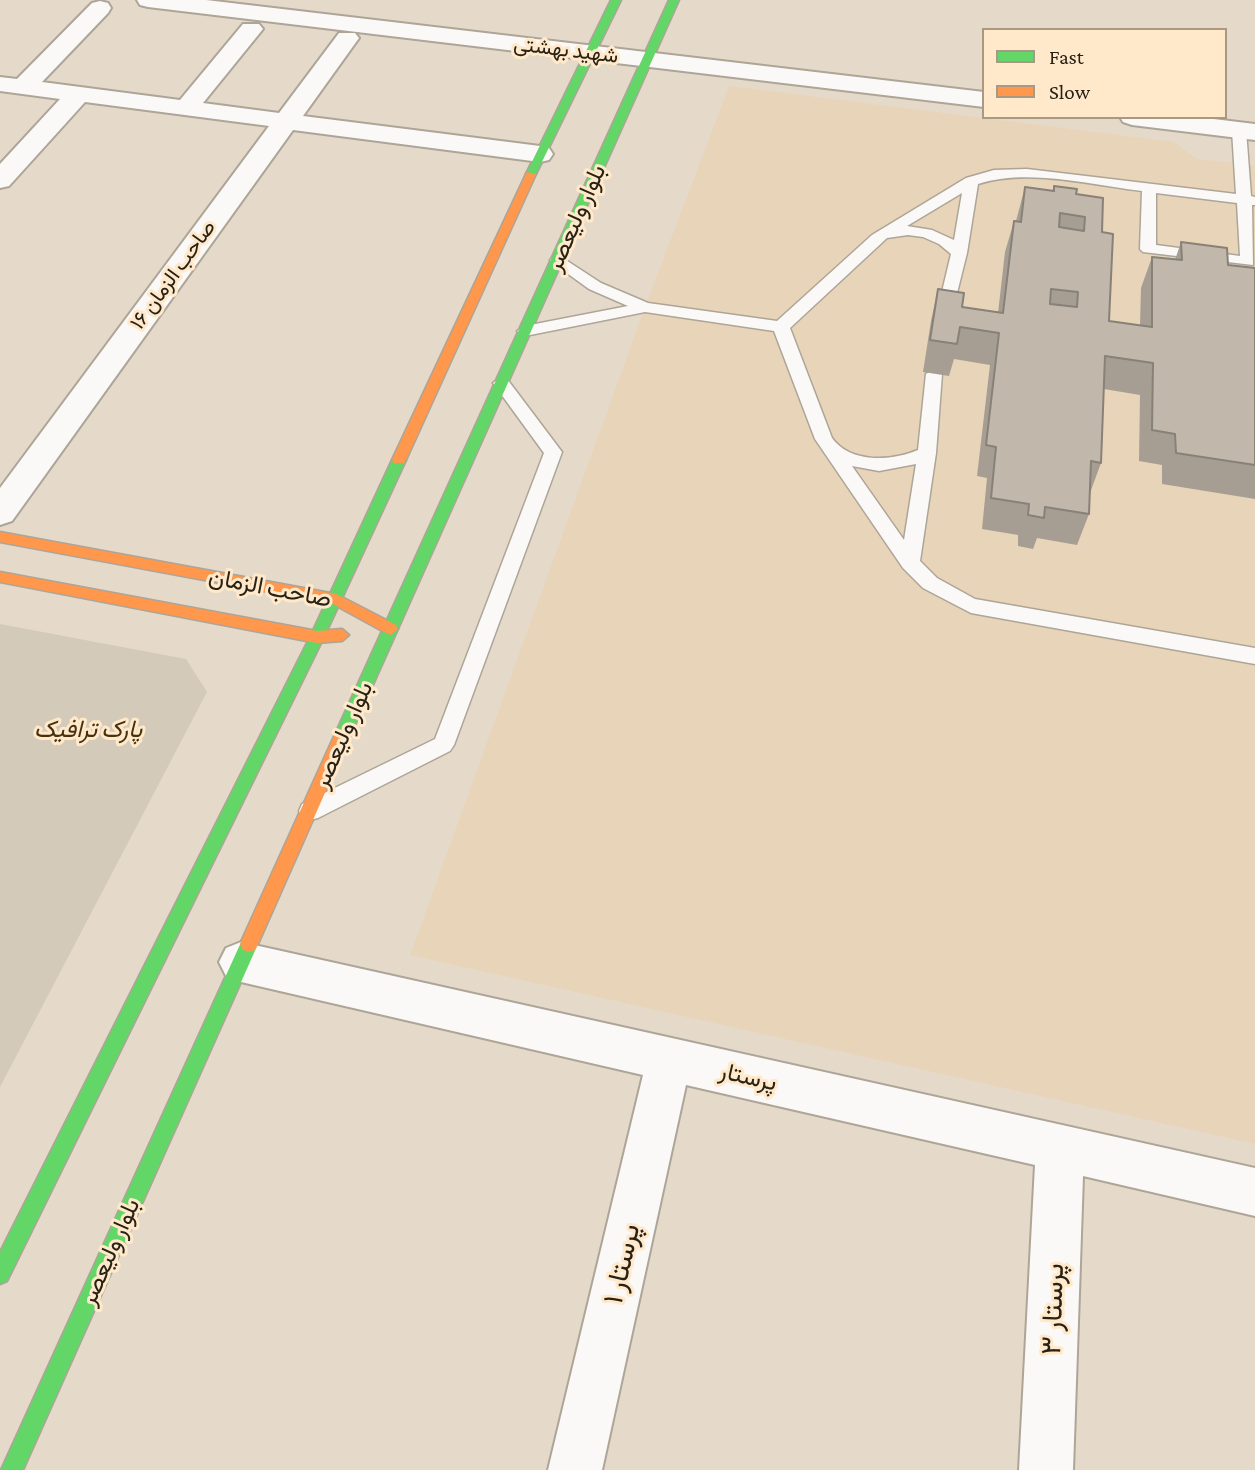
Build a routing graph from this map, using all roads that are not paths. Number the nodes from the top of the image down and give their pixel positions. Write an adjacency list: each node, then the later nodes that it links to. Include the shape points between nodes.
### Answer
1 (148, 0): 8 (street, شهید بهشتی)
2 (311, 0): 8 (street, شهید بهشتی)
3 (616, 0): 8 (street)
4 (674, 0): 9 (street, بلوار ولیعصر)
5 (100, 8): 11 (street)
6 (251, 29): 14 (street)
7 (347, 38): 16 (street, صاحب الزمان ۱۶)
8 (594, 43): 9 (street, شهید بهشتی); 17 (street)
9 (652, 50): 10 (street, شهید بهشتی); 13 (street, شهید بهشتی); 24 (street, بلوار ولیعصر)
10 (982, 79)
11 (12, 85): 12 (street)
12 (79, 94): 14 (street); 18 (street)
13 (982, 100)
14 (186, 108): 16 (street)
15 (1243, 118): 21 (lane)
16 (285, 121): 17 (street); 33 (street, صاحب الزمان ۱۶)
17 (540, 154): 37 (street)
18 (0, 180)
19 (971, 181): 20 (lane, via 994,174 1027,173); 22 (lane); 23 (lane)
20 (1149, 188): 21 (lane); 21 (lane, via 1148,248 1248,262)
21 (1250, 200)
22 (877, 238): 23 (lane, via 912,230 949,242); 27 (lane)
23 (959, 253): 26 (lane)
24 (558, 260): 25 (lane, via 595,286); 28 (street, بلوار ولیعصر)
25 (645, 307): 27 (lane); 28 (lane)
26 (943, 323)
27 (781, 327): 31 (lane)
28 (525, 331): 30 (street, بلوار ولیعصر)
29 (934, 374): 32 (lane)
30 (501, 383): 38 (street, بلوار ولیعصر); 41 (lane, via 553,452 443,745)
31 (824, 439): 32 (lane, via 839,453 861,462 897,464); 35 (lane)
32 (927, 453): 35 (lane)
33 (0, 513)
34 (0, 537): 37 (street, صاحب الزمان)
35 (910, 563): 40 (lane, via 930,583 971,606)
36 (0, 577): 39 (street, صاحب الزمان)
37 (336, 599): 38 (street, صاحب الزمان); 39 (street)
38 (391, 629): 39 (street, صاحب الزمان); 41 (street, بلوار ولیعصر)
39 (317, 638): 46 (street)
40 (1255, 656)
41 (309, 812): 42 (street, بلوار ولیعصر)
42 (241, 962): 43 (street, پرستار); 47 (street, بلوار ولیعصر)
43 (669, 1059): 44 (street, پرستار); 48 (street, پرستار ۱)
44 (1060, 1147): 45 (street, پرستار); 49 (street, پرستار ۳)
45 (1255, 1192)
46 (0, 1274)
47 (12, 1470)
48 (575, 1470)
49 (1046, 1470)

